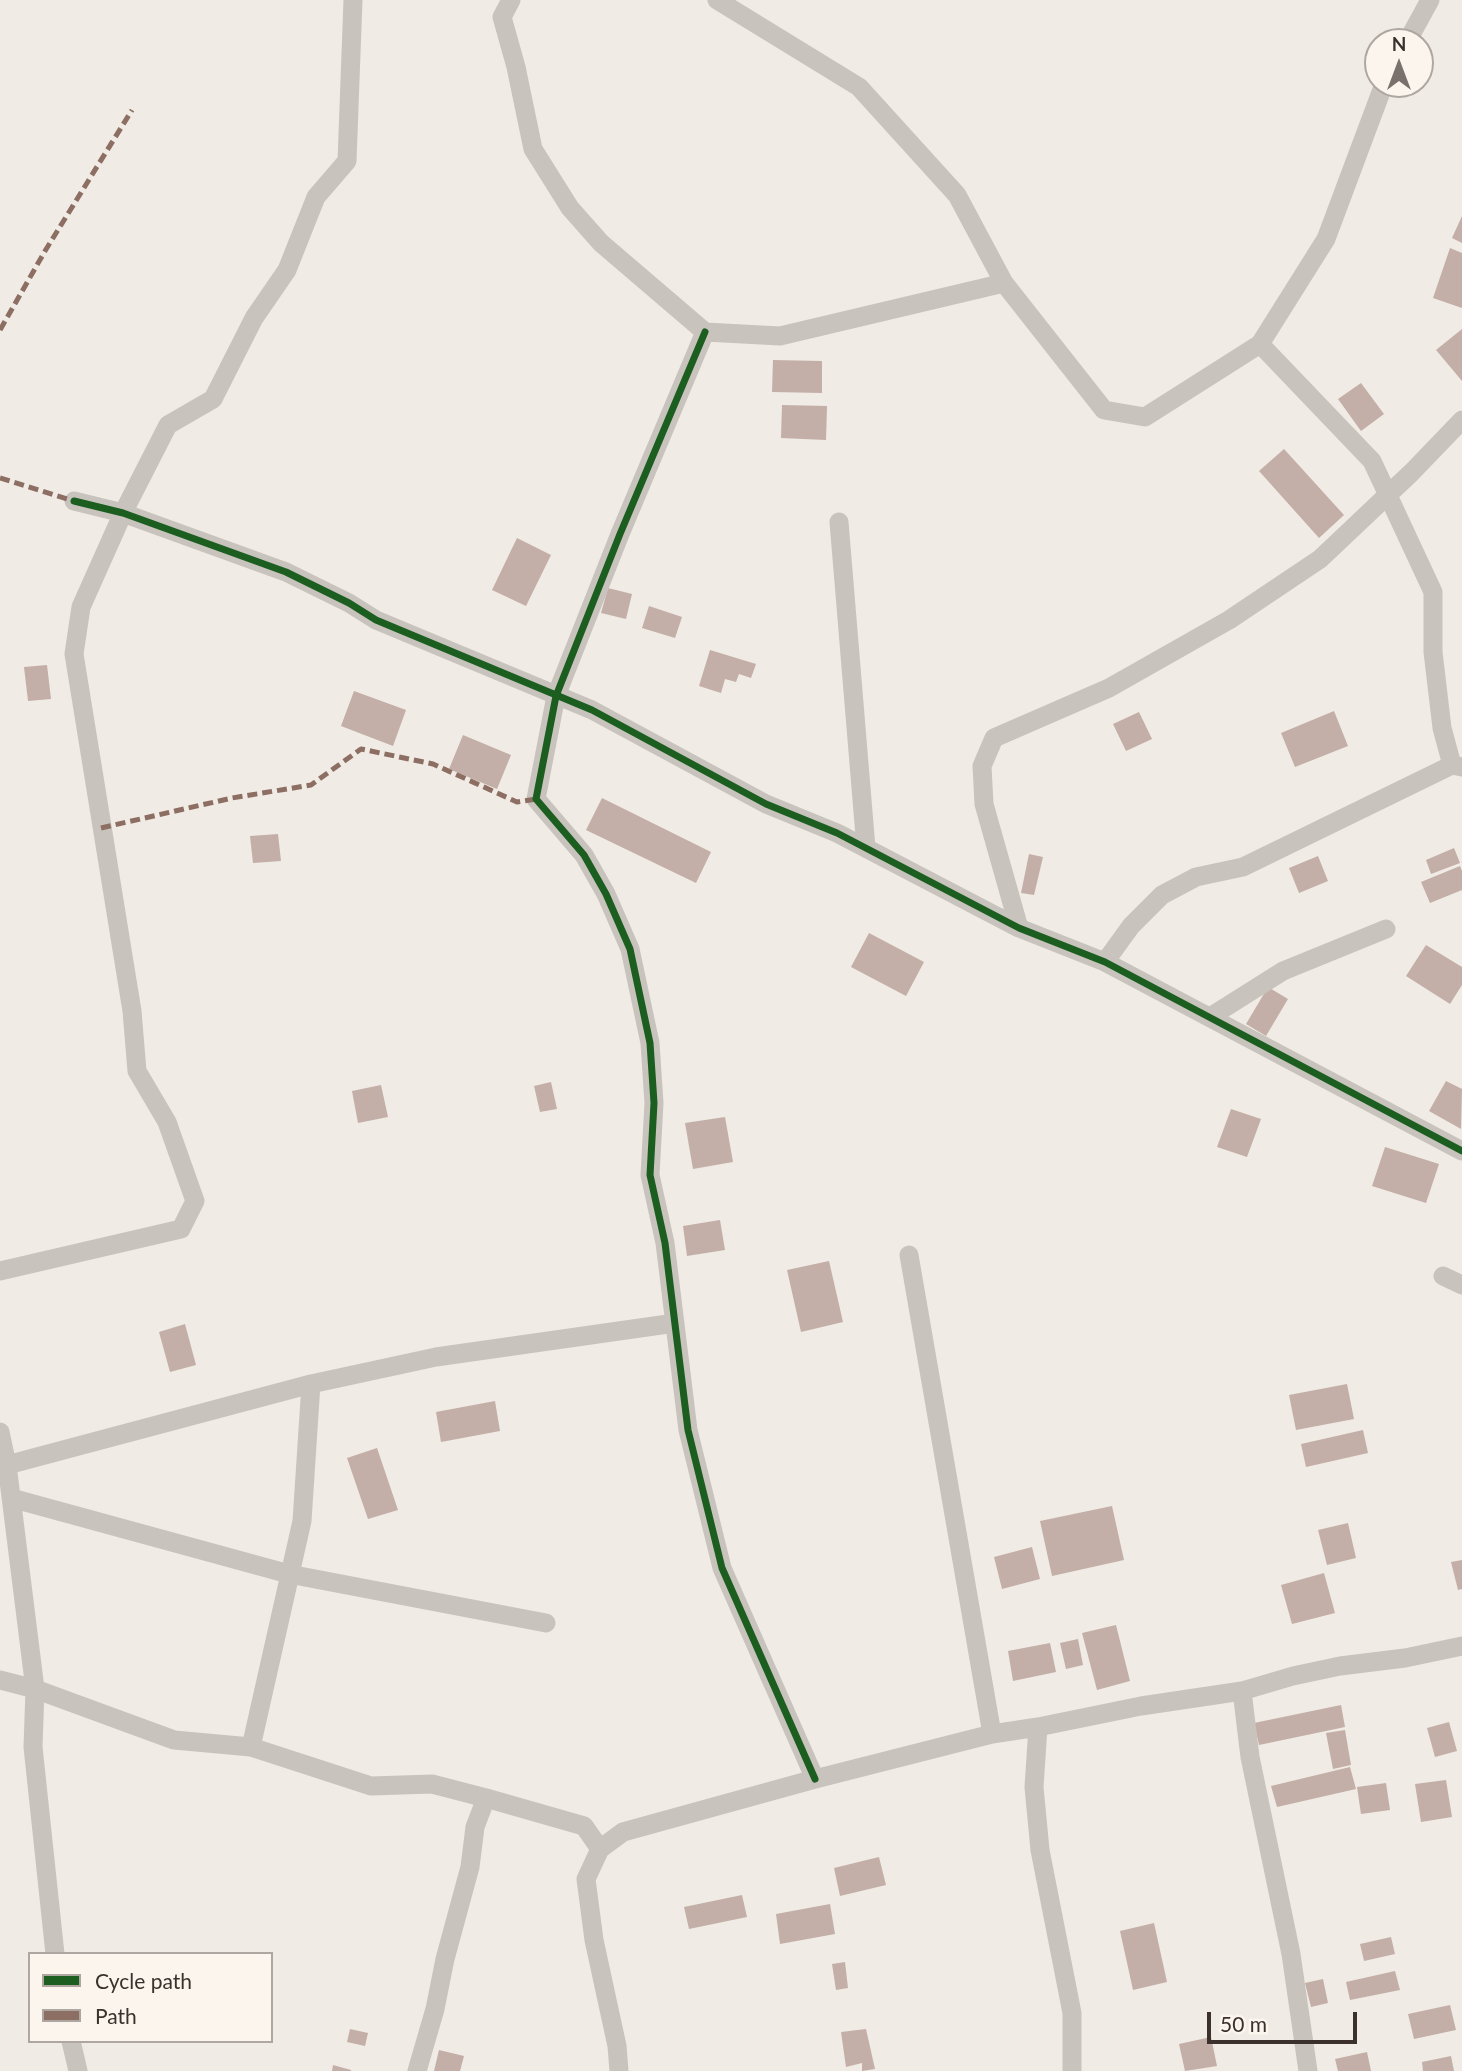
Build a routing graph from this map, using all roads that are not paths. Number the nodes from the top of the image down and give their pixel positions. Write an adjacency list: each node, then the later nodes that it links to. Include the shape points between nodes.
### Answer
1 (353, 0): 13 (street, via 348,161 316,197 287,270 254,318 213,400 168,425)
2 (511, 0): 8 (street, via 502,17 533,149 570,208 601,243)
3 (717, 0): 7 (street, via 859,88 957,195)
4 (1430, 0): 5 (street)
5 (1415, 28)
6 (1379, 98): 9 (street, via 1326,239)
7 (1004, 283): 8 (street, via 780,336); 9 (street, via 1104,410 1145,417)
8 (705, 332): 15 (street)
9 (1260, 344): 11 (street, via 1372,461)
10 (1462, 420): 11 (street)
11 (1388, 493): 16 (street, via 1433,592 1433,652 1442,728); 18 (street, via 1320,559 1229,620 1109,688 995,738 982,766 984,804)
12 (74, 501): 13 (street)
13 (123, 513): 15 (street, via 286,572 376,620); 24 (street, via 81,607 74,654 132,1011 137,1071 167,1122 195,1201 181,1229)
14 (839, 522): 17 (street)
15 (556, 696): 17 (street, via 592,709 766,804); 27 (street, via 536,799 584,855 630,949 650,1043 654,1103 650,1175)
16 (1457, 766): 20 (street, via 1243,867 1196,877 1162,895 1131,926)
17 (866, 848): 18 (street)
18 (1019, 928): 20 (street)
19 (1386, 929): 21 (street, via 1283,971)
20 (1105, 962): 21 (street)
21 (1210, 1017): 22 (street)
22 (1462, 1151)
23 (909, 1255): 39 (street)
24 (0, 1271)
25 (1443, 1276): 26 (street)
26 (1462, 1285)
27 (675, 1323): 28 (street, via 436,1357); 41 (street, via 688,1430 722,1568)
28 (311, 1384): 30 (street); 32 (street, via 302,1521)
29 (0, 1432): 30 (street)
30 (8, 1465): 31 (street)
31 (11, 1497): 32 (street); 36 (street)
32 (289, 1574): 33 (street); 40 (street)
33 (546, 1623)
34 (1461, 1649): 37 (street, via 1340,1666)
35 (0, 1680): 36 (street)
36 (35, 1689): 40 (street, via 174,1740); 44 (street, via 33,1746)
37 (1242, 1691): 38 (street); 50 (street)
38 (1038, 1727): 39 (street); 49 (street, via 1034,1787 1040,1850 1072,2013)
39 (992, 1734): 41 (street)
40 (251, 1746): 42 (street, via 371,1786 432,1784)
41 (815, 1779): 43 (street, via 623,1832)
42 (486, 1798): 43 (street, via 584,1826); 47 (street, via 475,1827 470,1867)
43 (600, 1849): 48 (street, via 586,1879)
44 (55, 1952)
45 (71, 2043): 46 (street)
46 (78, 2071)
47 (417, 2071)
48 (619, 2071)
49 (1072, 2071)
50 (1308, 2071)

